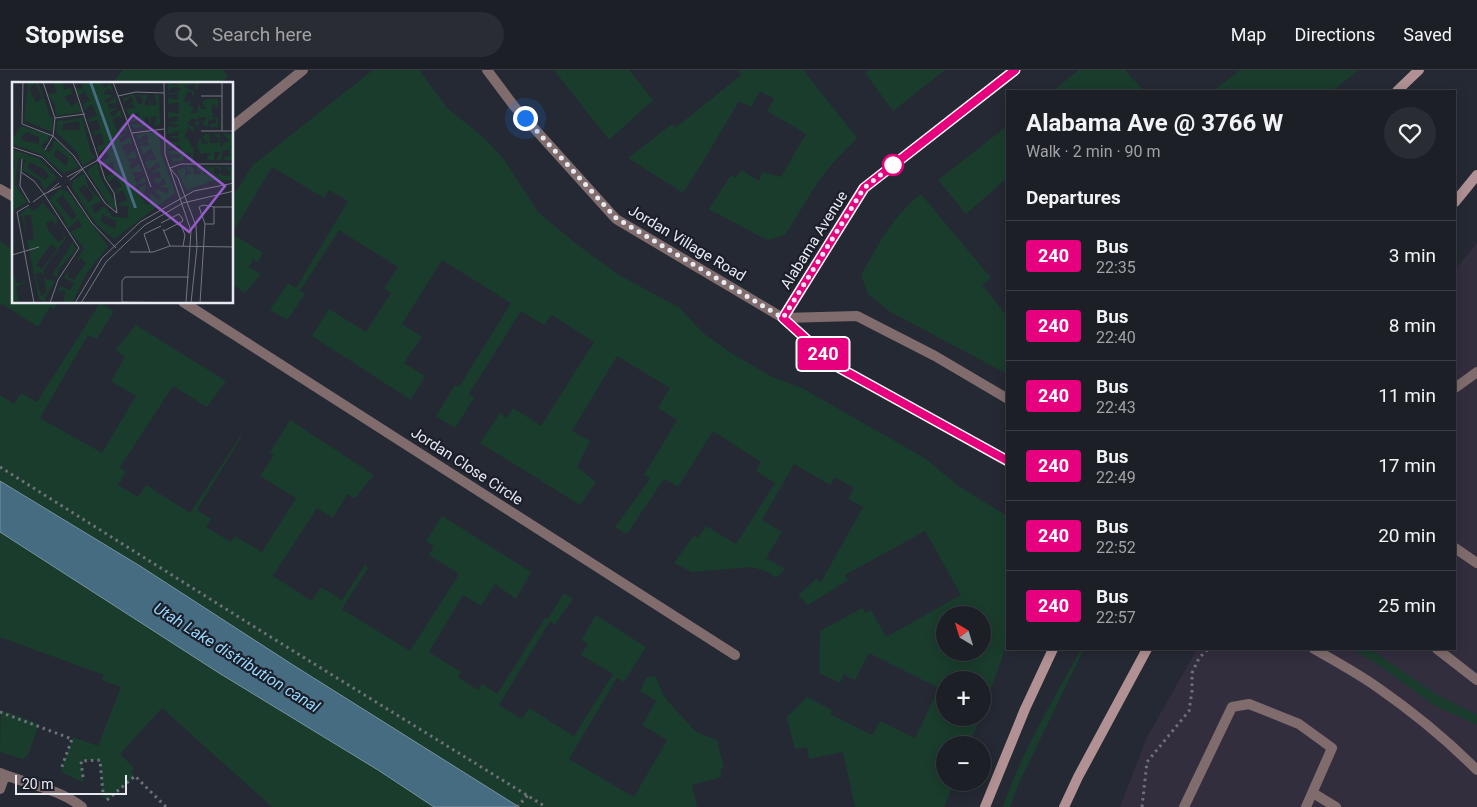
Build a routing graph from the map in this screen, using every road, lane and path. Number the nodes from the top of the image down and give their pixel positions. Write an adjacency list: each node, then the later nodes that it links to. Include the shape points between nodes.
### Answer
1 (303, 70): 6 (street)
2 (487, 70): 12 (street, Jordan Village Road, via 514,106 616,218)
3 (1015, 70): 12 (street, Alabama Avenue, via 864,188)
4 (1419, 70): 5 (main road)
5 (1398, 90)
6 (234, 125)
7 (1477, 176): 10 (main road)
8 (0, 189): 9 (street)
9 (12, 196)
10 (1456, 201)
11 (186, 304): 25 (street, Jordan Close Circle)
12 (783, 318): 15 (street, via 857,316); 16 (street, Jordan Village Road, via 836,366)
13 (1477, 372): 14 (street)
14 (1456, 387)
15 (1006, 398)
16 (1006, 461)
17 (0, 467): 34 (path)
18 (1456, 549): 19 (street)
19 (1477, 563)
20 (1053, 650): 39 (main road)
21 (1146, 650): 40 (main road)
22 (1207, 650): 41 (path, via 1192,673 1189,711 1147,762)
23 (1316, 650): 28 (street, via 1417,716)
24 (1438, 650): 26 (street)
25 (734, 655)
26 (1477, 680)
27 (0, 712): 29 (path, via 72,739)
28 (1477, 770)
29 (62, 773)
30 (3, 774): 32 (street); 35 (street, via 75,801)
31 (84, 783): 36 (path, via 81,761 100,760 103,797 108,800 135,776)
32 (0, 789)
33 (1313, 793): 42 (street, via 1332,748 1299,724 1249,704 1232,707); 43 (street); 44 (street)
34 (528, 795): 37 (path); 38 (path)
35 (82, 807)
36 (166, 807)
37 (517, 807)
38 (546, 807)
39 (985, 807)
40 (1064, 807)
41 (1142, 807)
42 (1184, 807)
43 (1306, 807)
44 (1336, 807)

